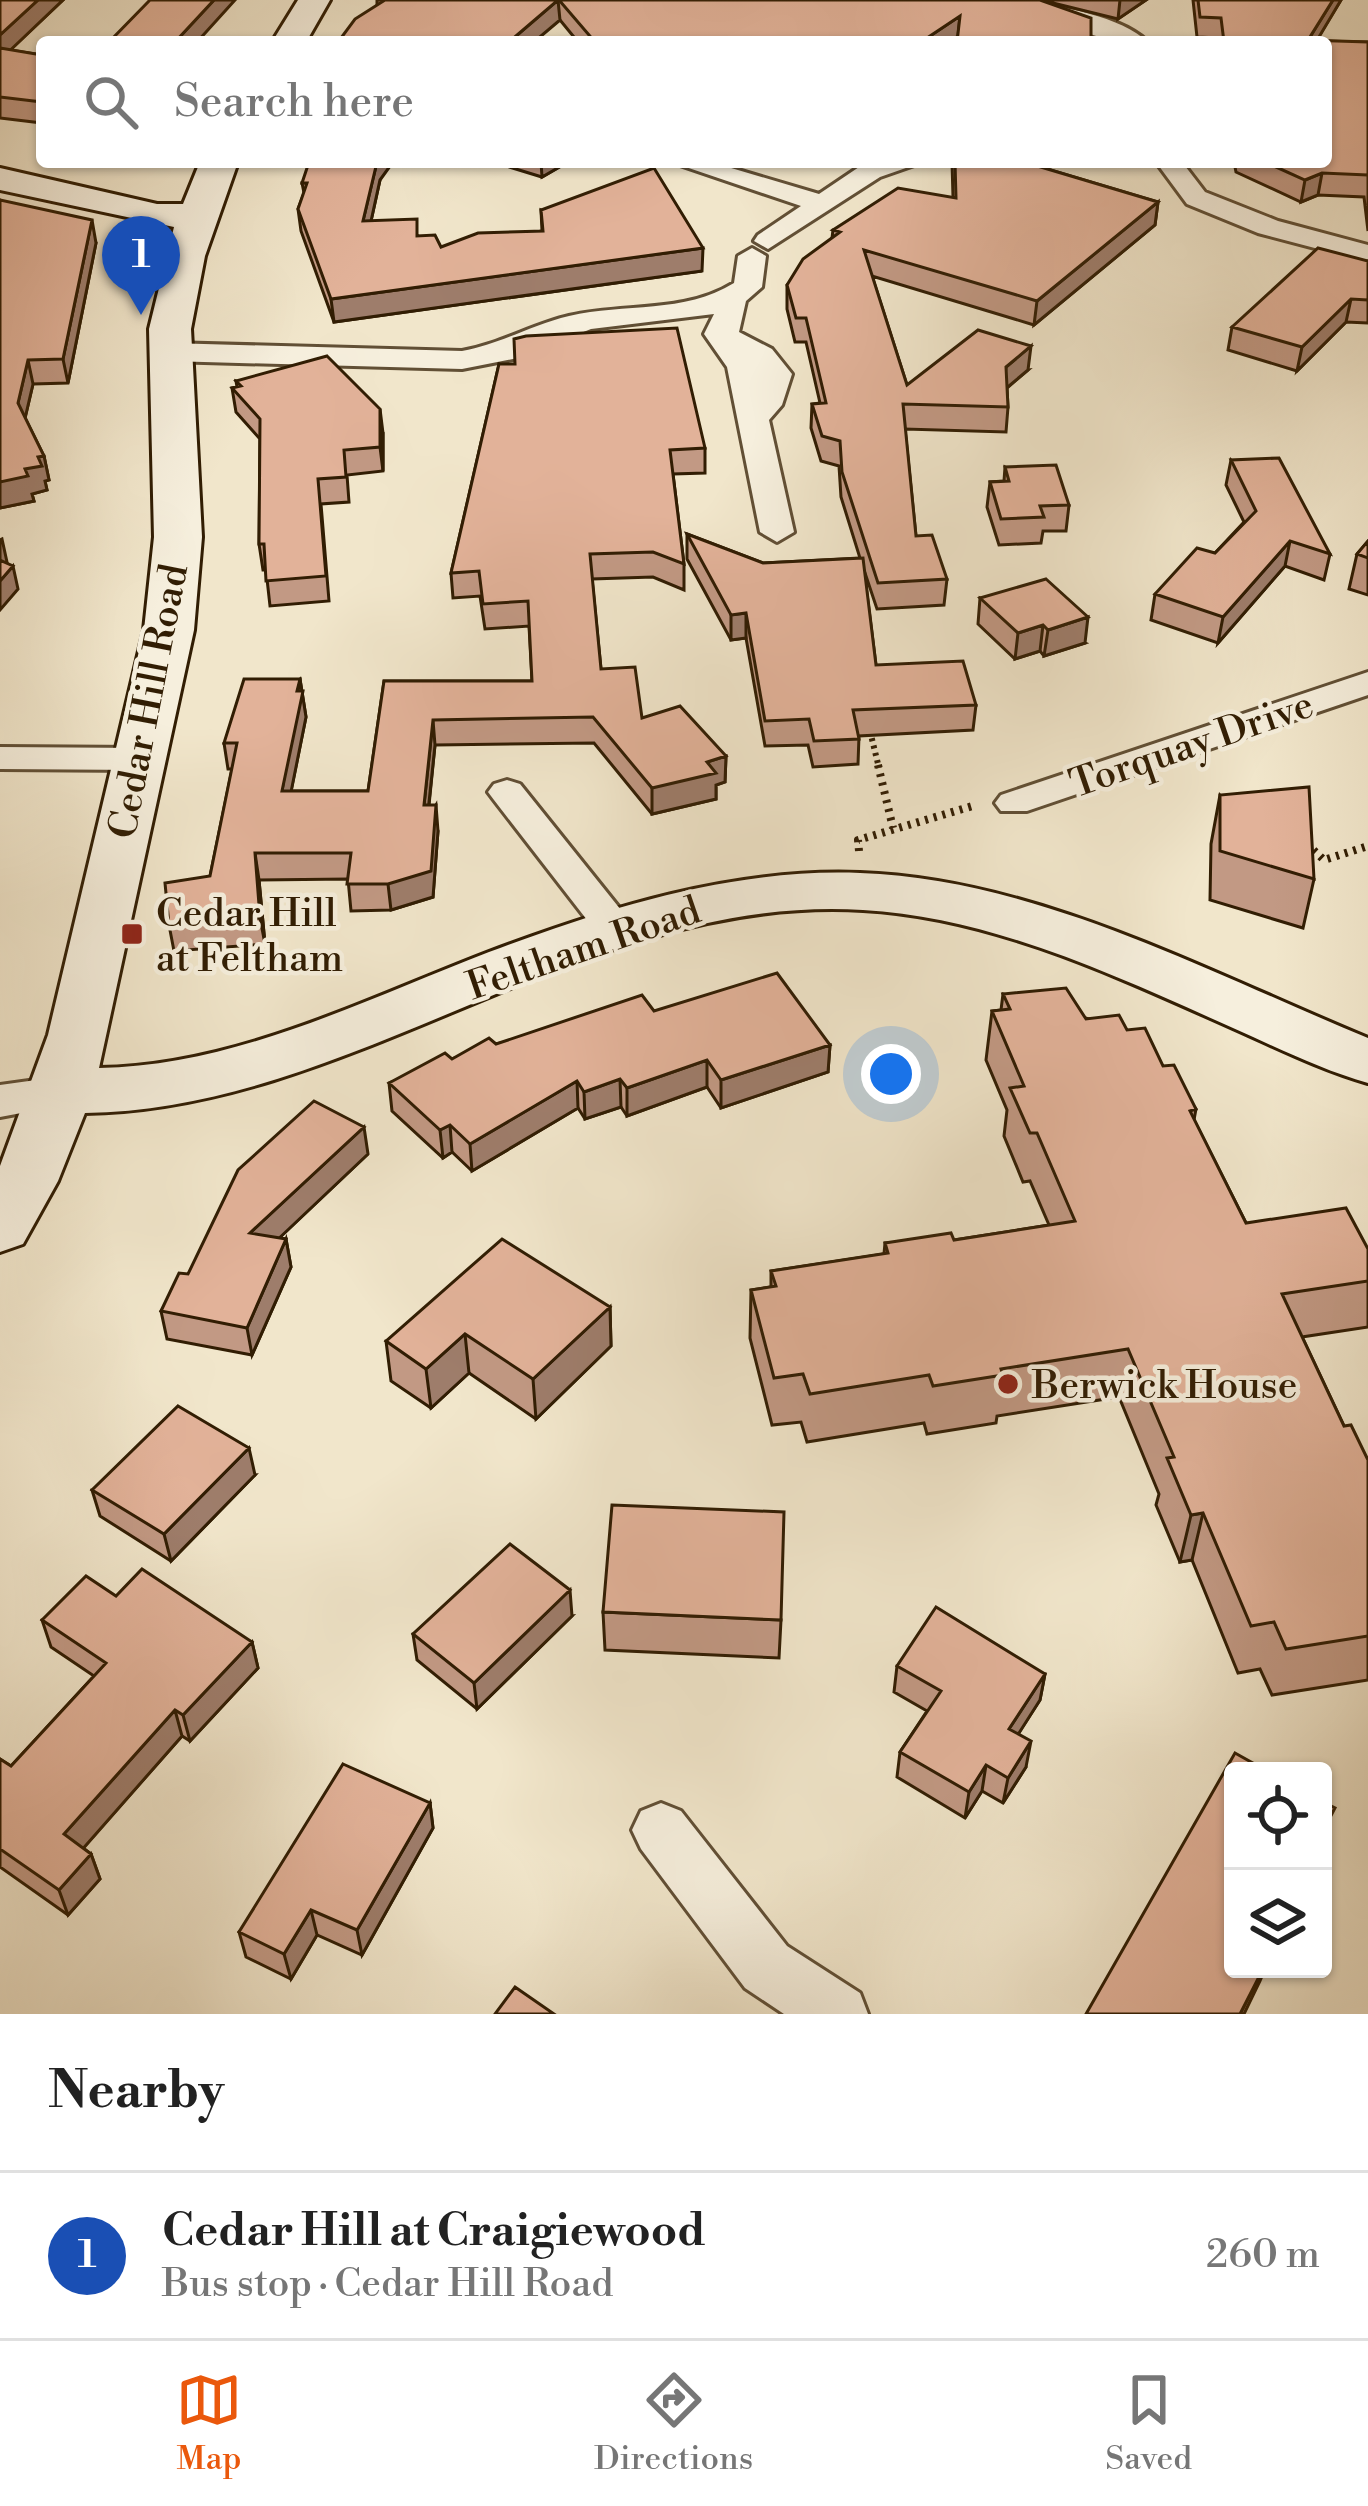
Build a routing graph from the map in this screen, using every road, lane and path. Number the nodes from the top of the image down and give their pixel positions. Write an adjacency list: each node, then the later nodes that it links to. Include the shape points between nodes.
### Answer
1 (314, 0): 3 (street)
2 (994, 0): 4 (street)
3 (293, 36)
4 (1121, 36)
5 (216, 168): 11 (street, Cedar Hill Road)
6 (704, 168): 10 (street)
7 (884, 168): 10 (street)
8 (1174, 168): 12 (street, via 1196,198)
9 (0, 179): 11 (street, via 157,215)
10 (822, 204): 13 (street, via 760,249 748,287)
11 (196, 214): 16 (street, Cedar Hill Road)
12 (1368, 254)
13 (732, 299): 14 (street); 15 (street)
14 (668, 316): 15 (street); 16 (street, via 602,317 509,352 462,360)
15 (723, 336): 17 (street, via 742,367)
16 (169, 352): 21 (street, Cedar Hill Road, via 177,561)
17 (777, 532)
18 (1368, 682): 23 (street, Torquay Drive)
19 (866, 715): 24 (path)
20 (0, 758): 21 (street)
21 (140, 759): 30 (street, Cedar Hill Road)
22 (507, 792): 28 (street)
23 (1014, 803): 24 (path, via 969,806)
24 (893, 828): 27 (path, via 858,839)
25 (1298, 835): 26 (path, via 1324,860)
26 (1368, 846)
27 (861, 891): 28 (street, Feltham Road, via 764,894); 29 (street, Feltham Road, via 977,909 1041,929)
28 (615, 928): 30 (street, Feltham Road, via 244,1065 166,1087)
29 (1368, 1062)
30 (65, 1091): 31 (street, Feltham Road); 32 (street, Cedar Hill Road)
31 (0, 1101)
32 (0, 1227)
33 (661, 1830): 34 (street, via 766,1967)
34 (838, 2014)

